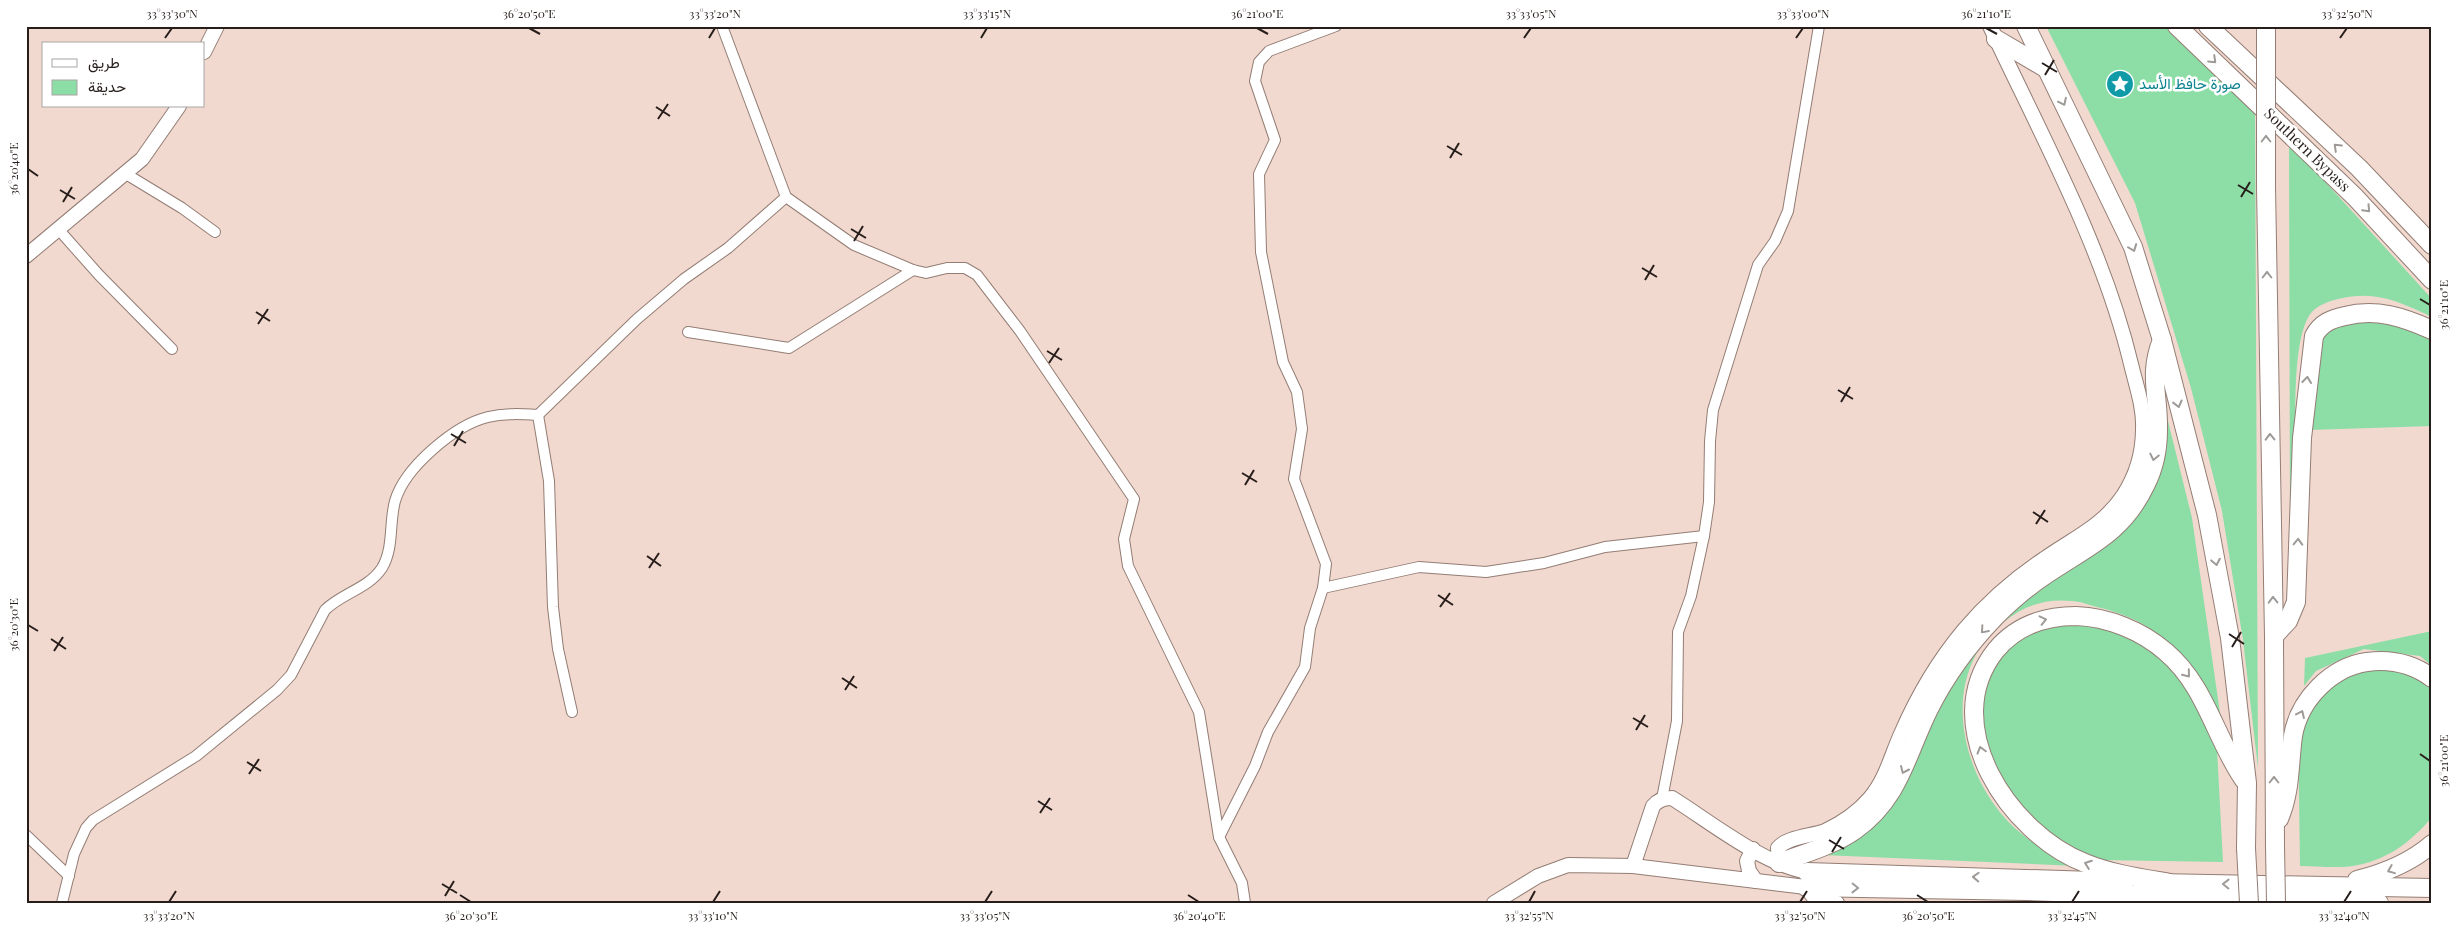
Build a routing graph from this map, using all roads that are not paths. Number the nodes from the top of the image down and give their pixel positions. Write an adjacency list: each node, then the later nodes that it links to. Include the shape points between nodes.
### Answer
1 (217, 26): 10 (street)
2 (722, 26): 14 (street)
3 (1336, 26): 27 (street, via 1269,51 1259,62 1255,81 1275,140 1259,174 1261,252 1283,362 1297,392 1302,429 1294,478 1326,564)
4 (1819, 26): 26 (street, via 1788,212 1775,241 1758,265 1713,410 1709,502)
5 (2026, 26): 11 (highway)
6 (2177, 26): 20 (highway, Southern Bypass, one-way to 20, via 2348,190)
7 (2208, 26): 17 (highway, Southern Bypass, one-way to 7, via 2359,168)
8 (2266, 26): 28 (highway, one-way to 8, bridge)
9 (1993, 33): 11 (highway); 38 (street, via 2083,224 2120,318 2142,410 2142,446 2138,463 2128,488 2099,523 2009,585 1952,644 1919,697 1886,772 1870,797 1837,825 1783,843 1778,848)
10 (205, 50)
11 (2047, 69): 23 (highway, one-way to 23, via 2133,247)
12 (179, 108): 13 (street, via 142,159)
13 (126, 174): 15 (street); 16 (street)
14 (786, 197): 19 (street, via 854,245); 25 (street, via 728,248 684,279 637,319)
15 (59, 230): 18 (street); 24 (street, via 98,275)
16 (215, 232)
17 (2432, 245)
18 (26, 256)
19 (913, 270): 22 (street, via 789,348); 35 (street, via 926,273 965,268 977,275 1020,331 1134,499 1124,539 1128,566 1199,712)
20 (2432, 280)
21 (2432, 330): 28 (highway, one-way to 21, via 2288,621 2296,602 2302,438 2314,336 2330,320 2367,311 2386,313)
22 (688, 332)
23 (2162, 340): 31 (highway, one-way to 31, via 2207,515 2230,638); 38 (highway, one-way to 38, via 2154,369 2158,428 2152,470 2128,513 2106,538 2026,589 1979,635 1939,692 1899,780 1873,814 1834,842)
24 (172, 349)
25 (538, 415): 30 (street, via 548,481 553,607 558,649); 40 (street, via 503,415 471,424 459,429 418,464 401,486 396,499 387,558 382,569 370,582 333,602 325,610 291,675 277,690 196,756 93,820 81,837)
26 (1704, 536): 27 (street, via 1605,547 1544,563 1486,572 1420,567); 32 (street, via 1691,596 1678,632 1677,721)
27 (1323, 588): 35 (street, via 1310,628 1305,667 1268,732)
28 (2274, 636): 33 (highway, one-way to 28)
29 (2432, 678): 33 (highway, one-way to 29, via 2288,790 2298,721 2322,684 2349,667 2381,661 2412,667)
30 (572, 712)
31 (2247, 783): 43 (highway, one-way to 31, via 2085,864 2042,839 2008,804 1985,764 1976,723 1978,685 1992,656 2014,632 2028,623 2046,618 2093,618 2137,633 2165,651 2198,688 2229,754); 50 (highway, bridge)
32 (1662, 799): 37 (street, via 1672,798); 39 (street, via 1653,806)
33 (2274, 828): 51 (highway, bridge)
34 (26, 835): 40 (street)
35 (1219, 837): 47 (street, via 1242,883)
36 (2432, 844): 44 (highway, one-way to 44, via 2390,871)
37 (1753, 849): 38 (street); 42 (street, via 1746,861 1748,871)
38 (1779, 863): 41 (street)
39 (1633, 866): 42 (street); 48 (street, via 1568,865 1538,876)
40 (69, 876): 46 (street)
41 (1806, 880): 42 (street); 43 (highway, one-way to 41); 49 (street, via 1815,899); 52 (highway, one-way to 52)
42 (1756, 881)
43 (2170, 883): 44 (highway, one-way to 43)
44 (2333, 885): 45 (highway)
45 (2432, 888)
46 (62, 903)
47 (1245, 903)
48 (1494, 903)
49 (1838, 903)
50 (2248, 903)
51 (2276, 903)
52 (2379, 903)

